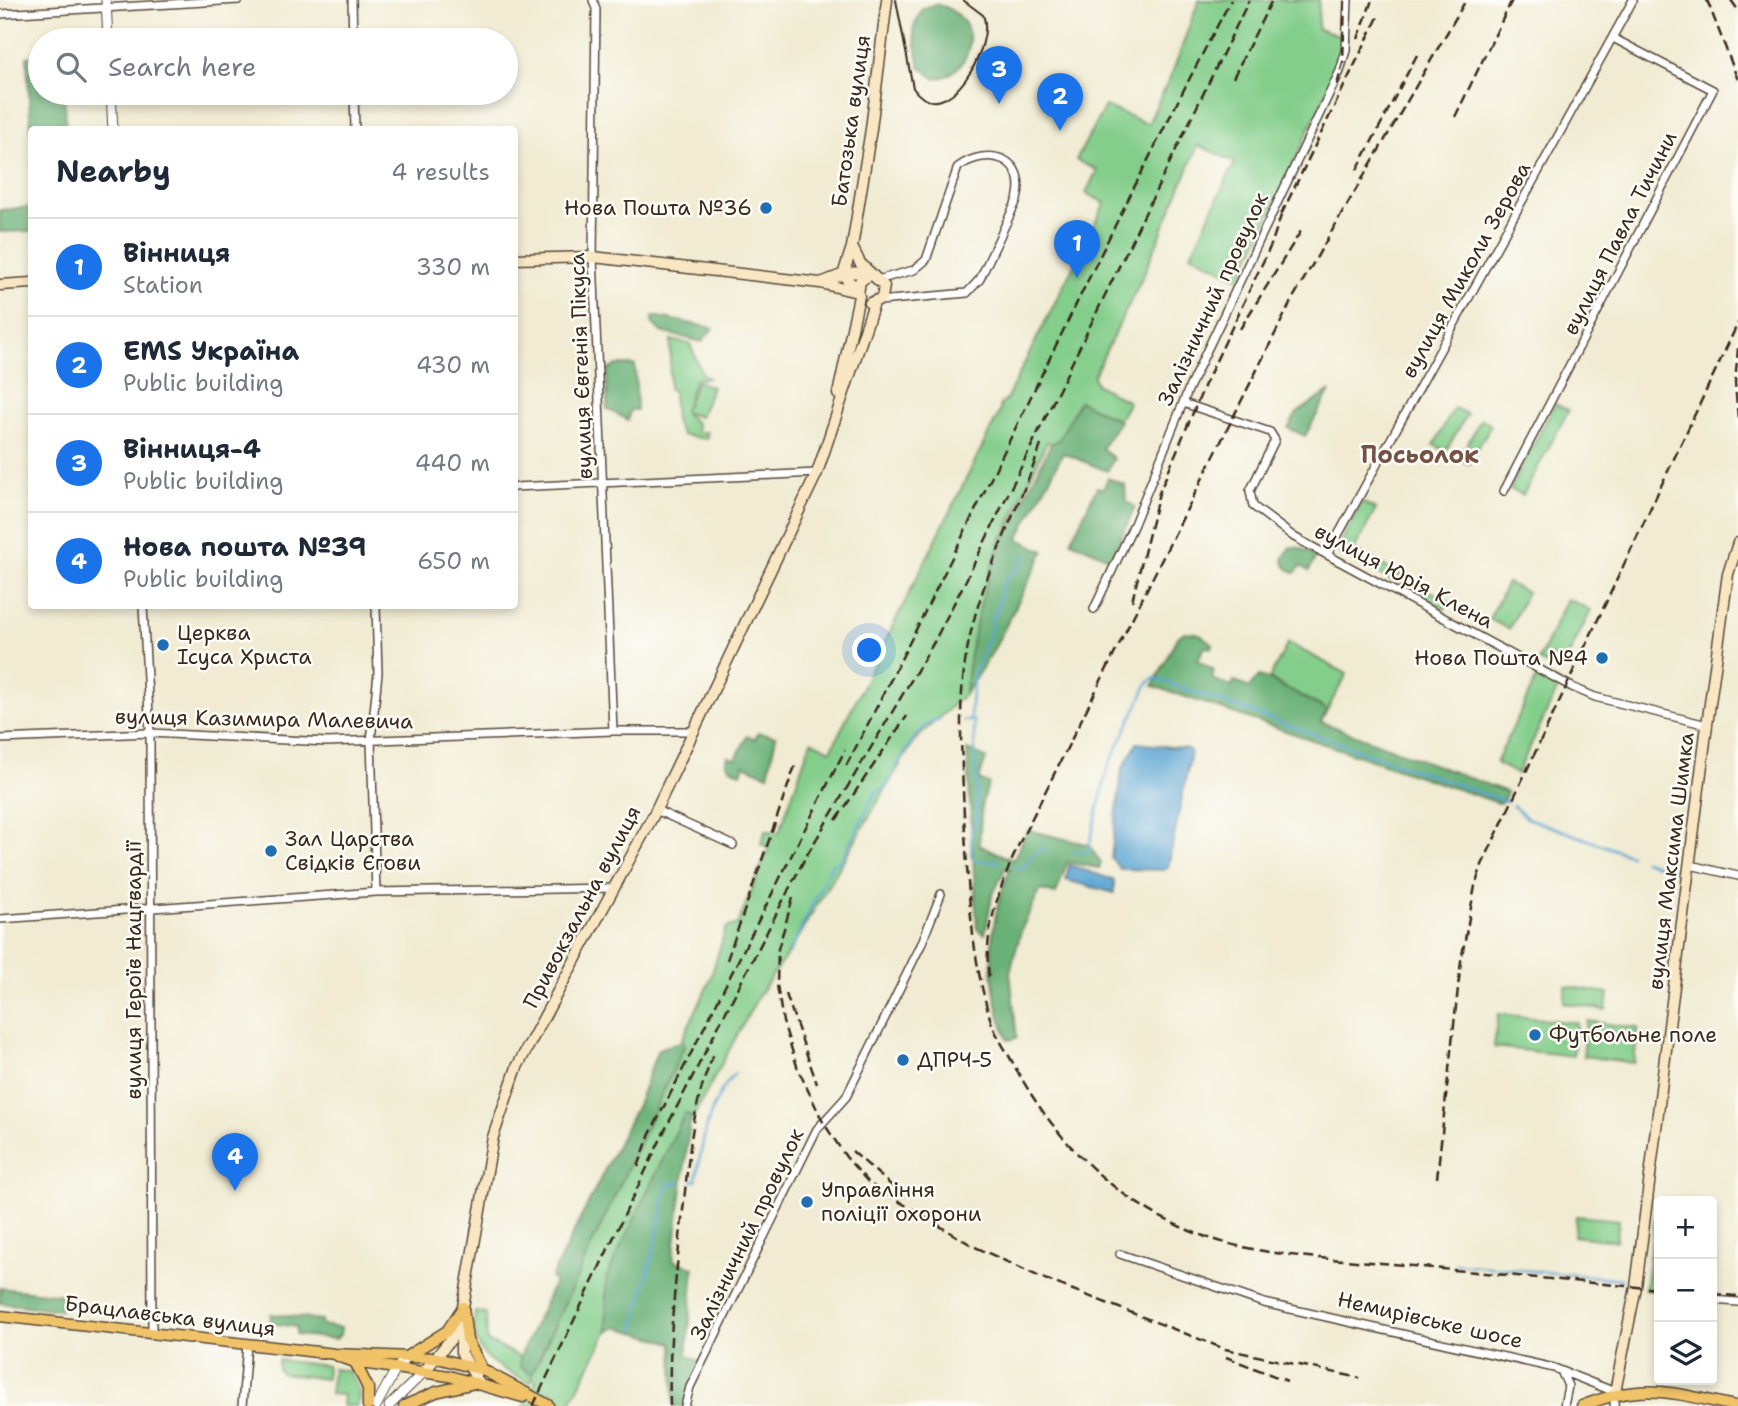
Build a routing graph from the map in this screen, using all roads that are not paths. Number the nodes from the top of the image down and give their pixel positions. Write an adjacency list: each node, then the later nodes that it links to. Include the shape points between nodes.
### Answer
1 (239, 0): 7 (street)
2 (352, 0): 10 (street)
3 (593, 0): 17 (street, вулиця Євгенія Пікуса)
4 (887, 0): 16 (main road, Батозька вулиця)
5 (1348, 0): 27 (street, Залізничний провулок, via 1346,50 1340,71)
6 (1633, 0): 11 (street, вулиця Миколи Зерова)
7 (106, 4): 8 (street); 9 (street)
8 (0, 14)
9 (107, 28)
10 (353, 28)
11 (1613, 38): 32 (street, вулиця Павла Тичини, via 1713,90); 34 (street, вулиця Миколи Зерова)
12 (112, 105): 14 (street)
13 (354, 105): 15 (street)
14 (113, 126)
15 (355, 126)
16 (852, 247): 19 (main road, Батозька вулиця); 20 (main road, via 860,263)
17 (593, 257): 18 (main road); 22 (main road); 30 (street, вулиця Євгенія Пікуса)
18 (518, 260)
19 (844, 272): 20 (main road, via 855,270); 22 (main road); 24 (main road)
20 (876, 277): 24 (main road, via 860,281); 25 (main road, via 885,290); 25 (street, via 914,270 926,260 958,167 971,158 995,156 1010,163 1018,174 1017,201 980,279 967,293)
21 (28, 283): 23 (main road)
22 (820, 283): 24 (main road); 26 (main road, via 839,291)
23 (0, 285)
24 (858, 292): 25 (main road, via 865,302); 26 (main road)
25 (876, 302): 28 (main road)
26 (854, 313): 28 (main road)
27 (1183, 403): 34 (street, вулиця Юрія Клена, via 1270,432 1275,440 1250,500 1294,537); 37 (street, Залізничний провулок)
28 (832, 425): 29 (main road, Привокзальна вулиця)
29 (817, 473): 30 (street); 40 (main road, Привокзальна вулиця)
30 (603, 482): 31 (street); 39 (street, вулиця Євгенія Пікуса)
31 (518, 487)
32 (1504, 491)
33 (1738, 543): 38 (main road, вулиця Максима Шимка, via 1728,574)
34 (1327, 555): 38 (street, вулиця Юрія Клена, via 1572,687)
35 (143, 609): 41 (street, вулиця Героїв Нацгвардії)
36 (376, 609): 43 (street, via 378,673)
37 (1094, 609)
38 (1707, 725): 46 (main road, вулиця Максима Шимка)
39 (613, 731): 40 (street, вулиця Казимира Малевича); 43 (street, вулиця Казимира Малевича)
40 (696, 731): 44 (main road, Привокзальна вулиця)
41 (150, 733): 42 (street, вулиця Казимира Малевича); 43 (street, вулиця Казимира Малевича); 51 (street, вулиця Героїв Нацгвардії)
42 (0, 739)
43 (371, 741): 49 (street)
44 (656, 810): 45 (street); 48 (main road, Привокзальна вулиця)
45 (733, 845)
46 (1690, 865): 47 (street); 70 (main road, вулиця Максима Шимка, via 1636,1287)
47 (1738, 876)
48 (616, 888): 49 (street); 56 (main road, Привокзальна вулиця, via 517,1068 493,1137)
49 (376, 892): 51 (street)
50 (941, 894): 77 (street, Залізничний провулок, via 921,945 846,1097 817,1129 690,1387)
51 (151, 907): 52 (street); 58 (street, вулиця Героїв Нацгвардії)
52 (0, 919)
53 (1120, 1254): 67 (street, Немирівське шосе, via 1264,1303)
54 (1717, 1300): 55 (street)
55 (1738, 1302)
56 (463, 1307): 61 (main road, via 447,1331); 62 (main road, Привокзальна вулиця, via 452,1339); 64 (main road, via 459,1341); 66 (main road, via 467,1340)
57 (0, 1316): 58 (main road, Брацлавська вулиця)
58 (152, 1334): 59 (main road, Брацлавська вулиця)
59 (247, 1345): 60 (main road, Брацлавська вулиця); 71 (street)
60 (335, 1354): 61 (main road, Брацлавська вулиця); 63 (main road, Брацлавська вулиця)
61 (409, 1355): 62 (main road, Брацлавська вулиця); 65 (street)
62 (437, 1358): 64 (main road, Брацлавська вулиця); 68 (main road, Привокзальна вулиця)
63 (355, 1362): 65 (main road, Брацлавська вулиця); 72 (main road, via 368,1388)
64 (466, 1364): 66 (main road, Брацлавська вулиця); 69 (main road)
65 (396, 1368): 68 (main road, Брацлавська вулиця); 73 (street)
66 (483, 1370): 76 (main road, Брацлавська вулиця)
67 (1561, 1370): 70 (street, Немирівське шосе); 78 (street, via 1568,1386)
68 (424, 1372): 69 (main road, Брацлавська вулиця); 74 (street, Привокзальна вулиця)
69 (479, 1383): 75 (main road, via 436,1392); 76 (main road, Брацлавська вулиця)
70 (1615, 1392): 79 (main road); 80 (street); 81 (main road, Немирівське шосе, via 1663,1391)
71 (243, 1406)
72 (368, 1406)
73 (376, 1406)
74 (389, 1406)
75 (404, 1406)
76 (549, 1406)
77 (685, 1406)
78 (1564, 1406)
79 (1582, 1406)
80 (1614, 1406)
81 (1735, 1406)

